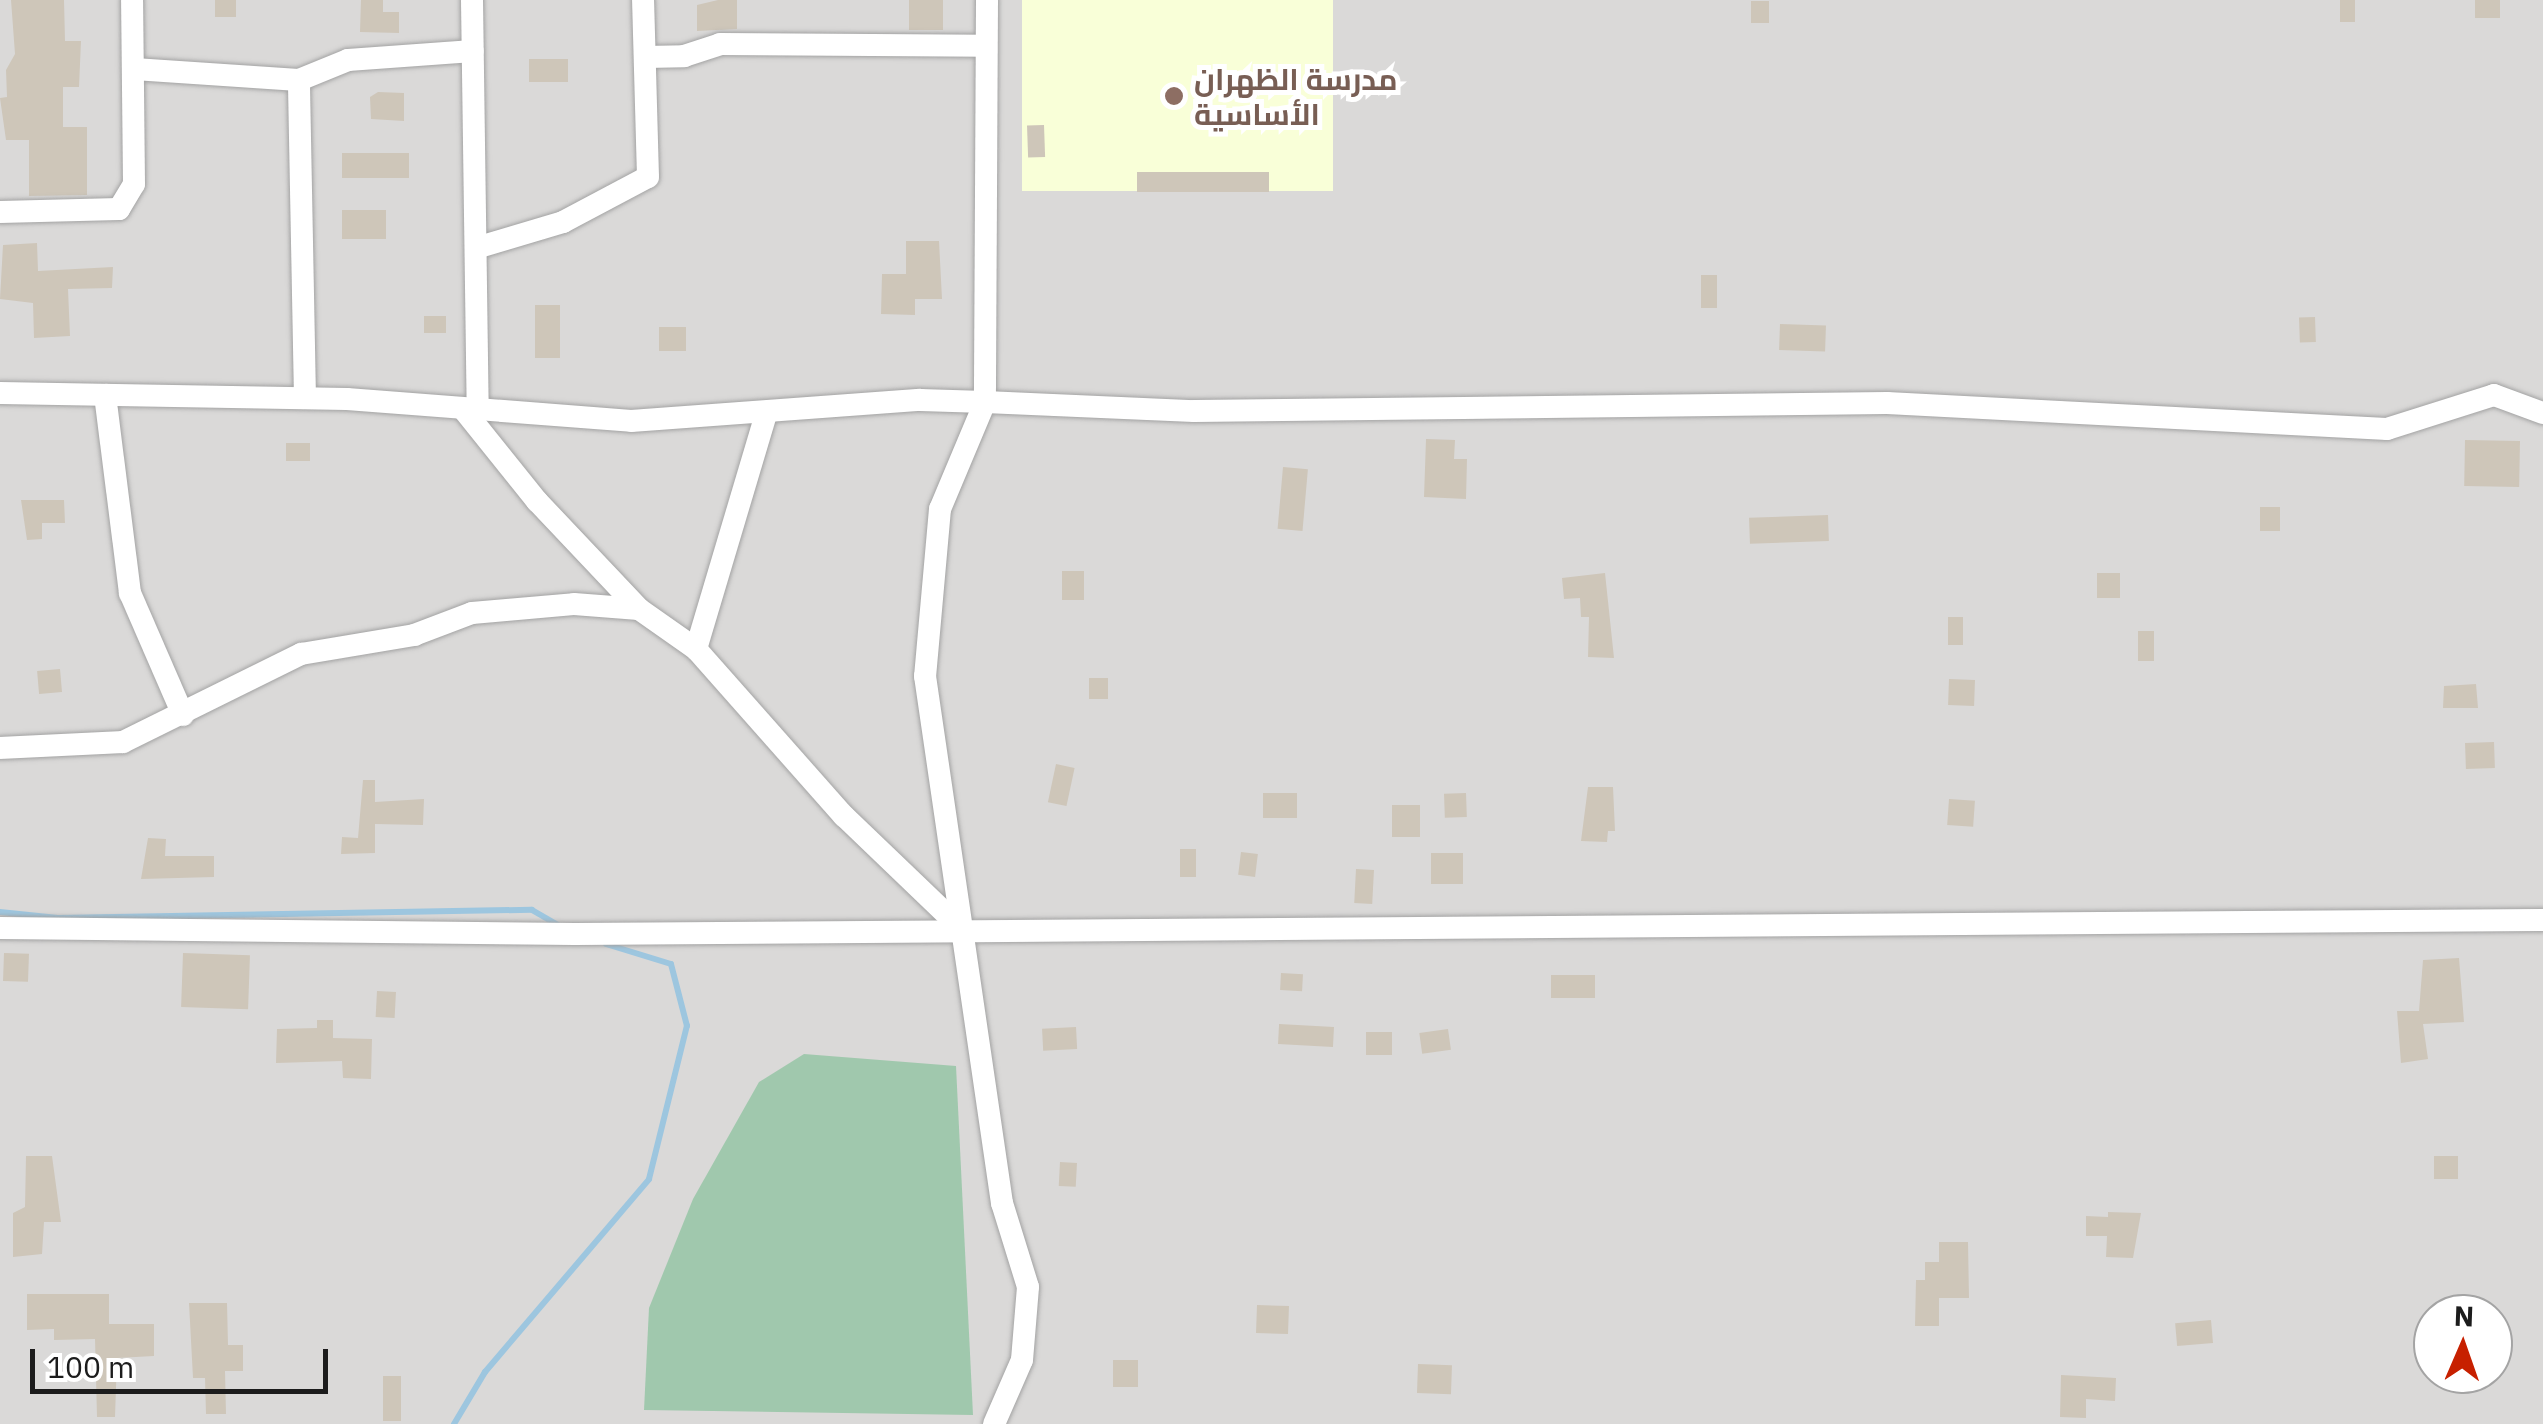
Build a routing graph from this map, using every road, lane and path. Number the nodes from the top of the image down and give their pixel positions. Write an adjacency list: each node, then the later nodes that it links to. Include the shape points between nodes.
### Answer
1 (132, 0): 8 (street)
2 (472, 0): 6 (street)
3 (643, 0): 7 (street)
4 (987, 0): 5 (street)
5 (986, 46): 7 (street, via 720,44 684,56); 15 (street)
6 (473, 50): 9 (street, via 348,60); 11 (street)
7 (644, 57): 11 (street, via 648,178 563,222)
8 (134, 69): 9 (street); 10 (street, via 134,184 119,210)
9 (298, 80): 14 (street)
10 (0, 212)
11 (476, 248): 16 (street)
12 (0, 393): 13 (street)
13 (106, 394): 14 (street); 21 (street, via 130,593)
14 (305, 398): 16 (street)
15 (985, 402): 17 (street, via 1194,411 1887,404 2387,429 2494,395); 18 (street, via 920,400); 25 (street, via 940,509 924,676)
16 (471, 409): 18 (street, via 631,421); 19 (street, via 537,500)
17 (2543, 413)
18 (766, 414): 20 (street)
19 (640, 609): 20 (street); 21 (street, via 574,604 472,613 414,635 301,654)
20 (696, 649): 25 (street, via 844,816)
21 (182, 715): 22 (street, via 123,742)
22 (0, 748)
23 (2543, 920): 25 (street)
24 (0, 928): 25 (street)
25 (964, 930): 26 (street, via 1002,1203 1028,1287 1022,1360)
26 (994, 1424)

